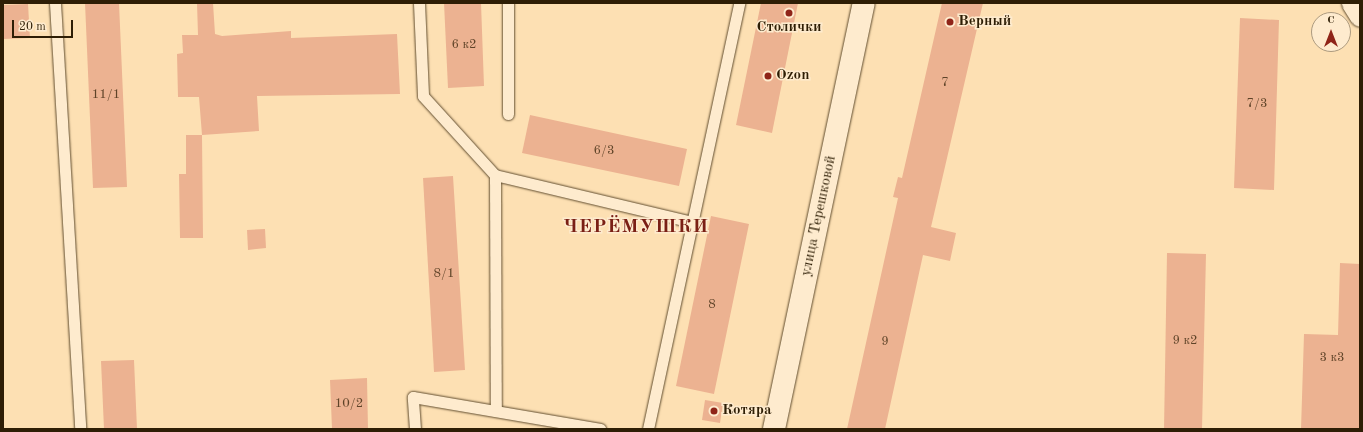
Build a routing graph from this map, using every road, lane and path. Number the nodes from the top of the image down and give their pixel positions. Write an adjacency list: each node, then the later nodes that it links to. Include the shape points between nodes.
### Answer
1 (55, 3): 12 (lane)
2 (419, 3): 9 (lane, via 423,96)
3 (508, 3): 8 (lane)
4 (739, 3): 10 (lane)
5 (864, 3): 16 (main road, улица Терешковой)
6 (1352, 3): 7 (street)
7 (1360, 16)
8 (508, 114)
9 (494, 175): 10 (lane); 11 (lane)
10 (693, 222): 15 (lane)
11 (496, 411): 13 (lane, via 413,397); 14 (lane)
12 (80, 429)
13 (415, 429)
14 (600, 429)
15 (648, 429)
16 (774, 429)

